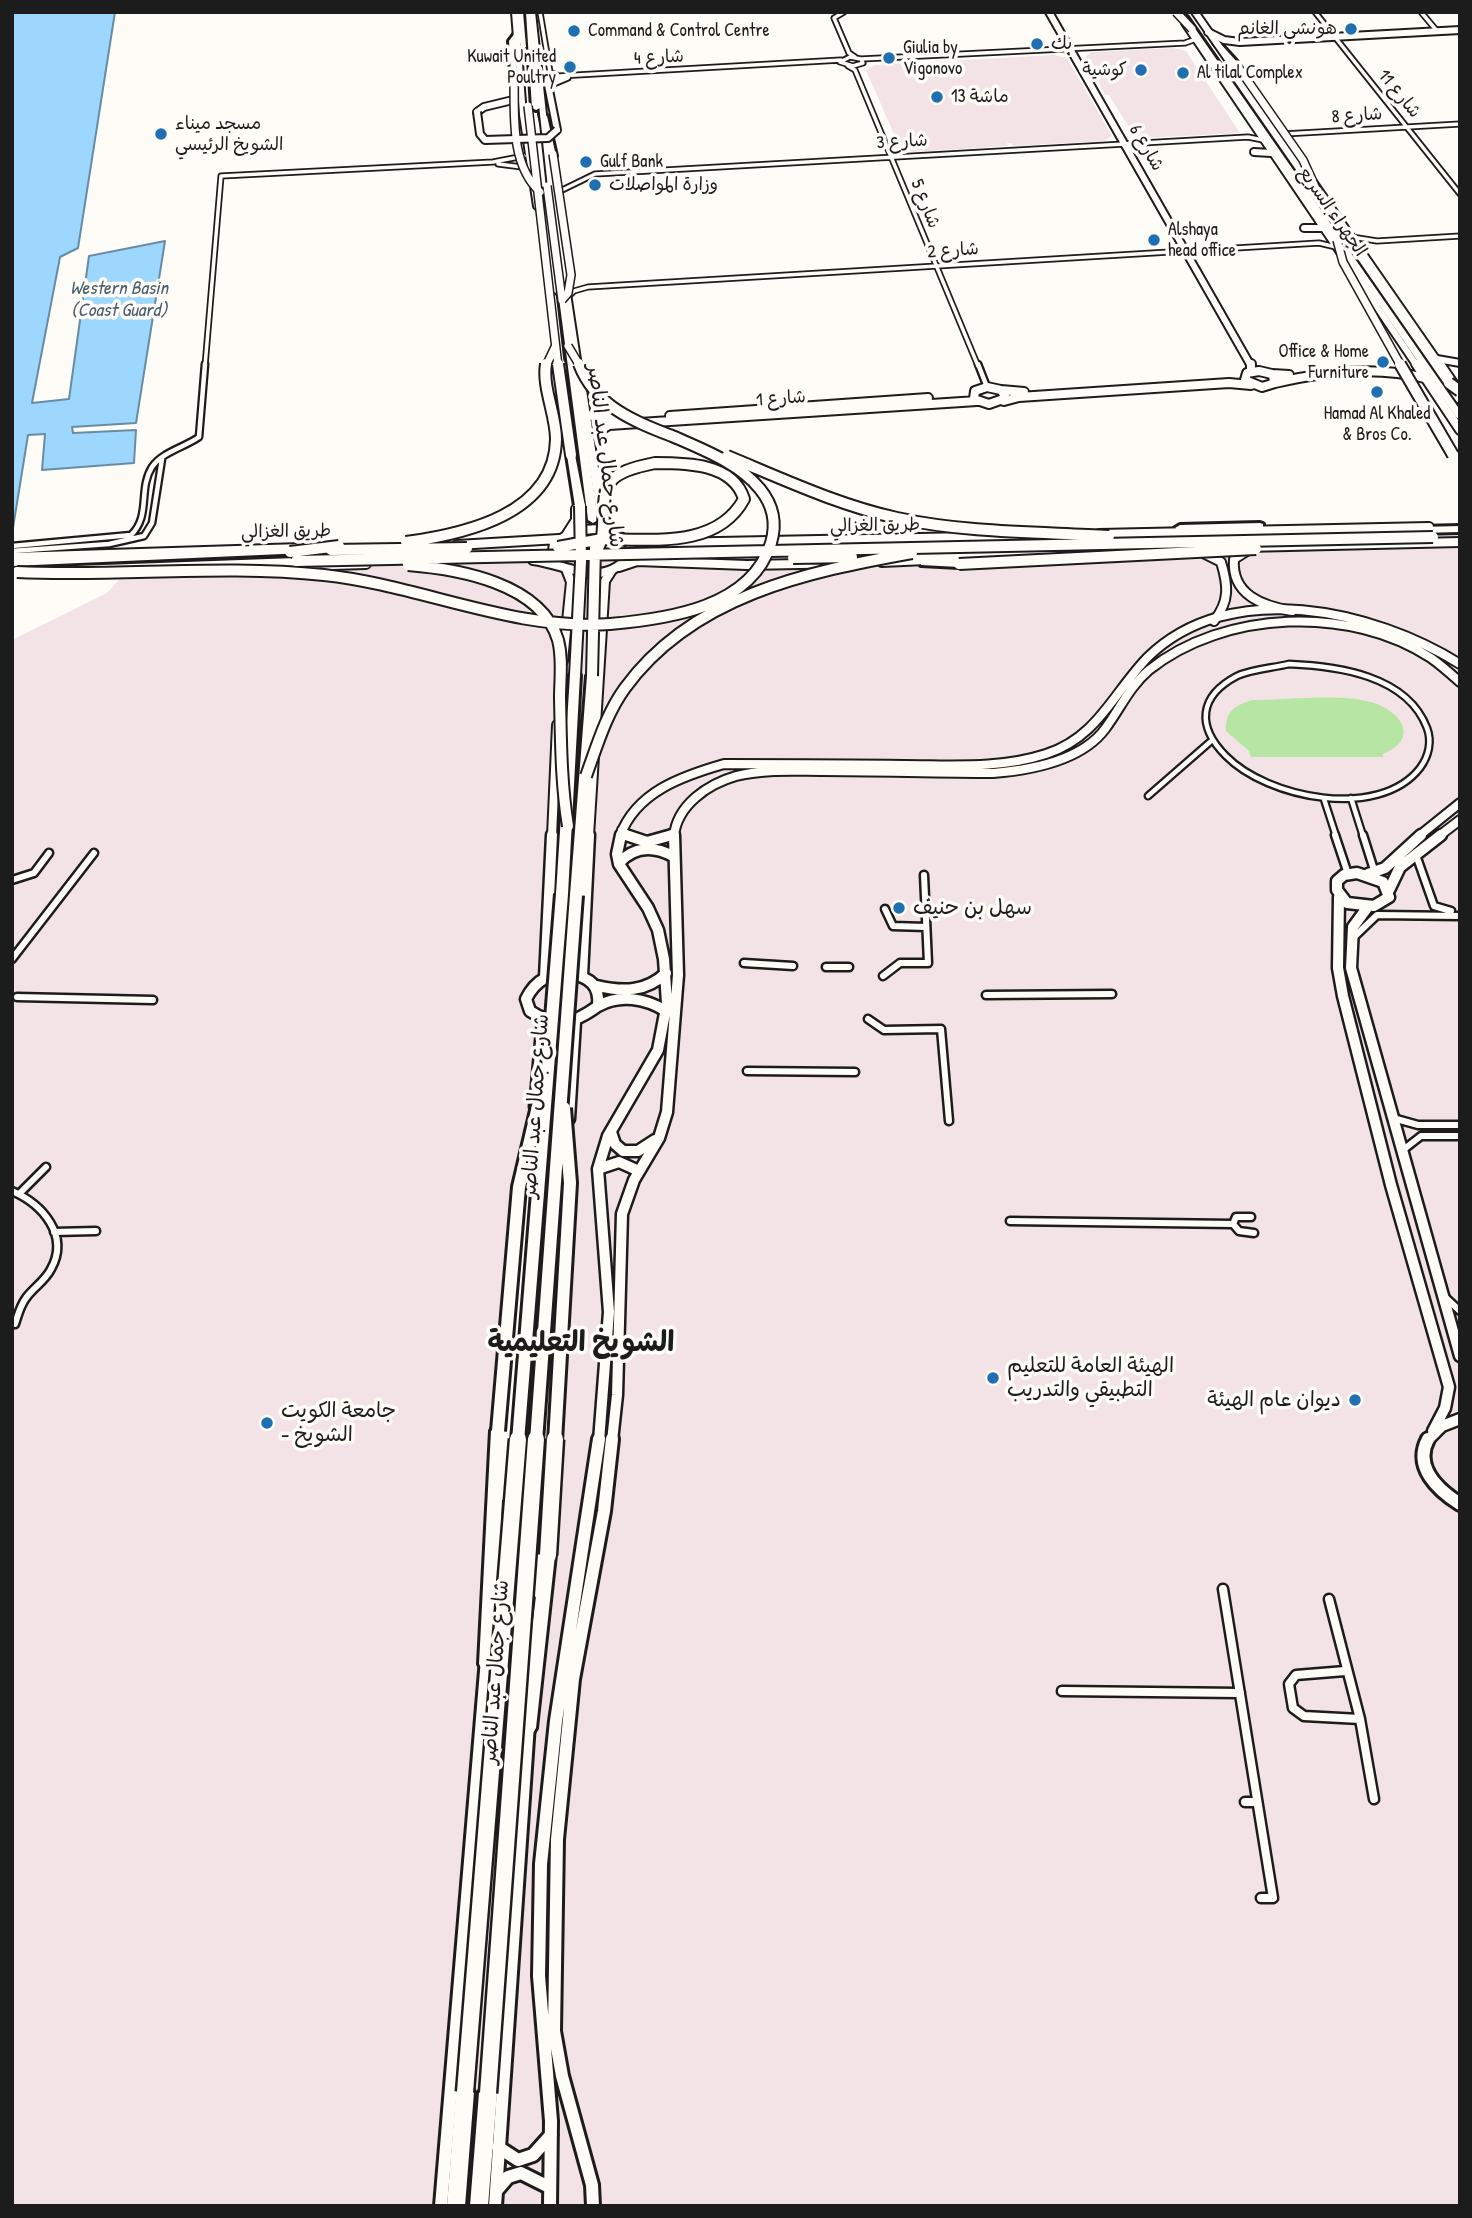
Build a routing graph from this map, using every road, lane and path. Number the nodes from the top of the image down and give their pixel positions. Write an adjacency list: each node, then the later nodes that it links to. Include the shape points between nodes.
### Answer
1 (517, 12): 15 (street, شارع جمال عبد الناصر); 47 (highway, شارع جمال عبد الناصر, bridge)
2 (531, 12): 10 (street); 63 (highway, شارع جمال عبد الناصر, bridge, via 536,108)
3 (540, 12): 10 (street)
4 (844, 12): 21 (street, via 834,18)
5 (1048, 12): 20 (street, شارع 6)
6 (1178, 12): 16 (main road, الجهراء السريع); 55 (highway, الجهراء السريع, bridge)
7 (1193, 12): 13 (main road, الجهراء السريع); 50 (highway, الجهراء السريع, bridge)
8 (1315, 12): 14 (street, شارع 11)
9 (1421, 12): 12 (street)
10 (539, 25): 24 (street, via 550,72); 25 (street, via 534,31)
11 (1460, 30): 12 (street)
12 (1437, 31): 14 (street)
13 (1208, 32): 14 (street, via 1228,41); 17 (main road, الجهراء السريع)
14 (1334, 36): 32 (street, شارع 11)
15 (514, 37): 26 (street, شارع جمال عبد الناصر); 47 (highway, bridge, via 517,137 526,178)
16 (1196, 39): 18 (street); 19 (main road, الجهراء السريع)
17 (1216, 42): 34 (main road, الجهراء السريع); 50 (highway, bridge, via 1303,160)
18 (1185, 43): 19 (street); 20 (street)
19 (1201, 48): 33 (main road, الجهراء السريع)
20 (1071, 52): 22 (street); 37 (street, شارع 6)
21 (844, 58): 22 (street); 23 (street, via 848,66); 24 (street, شارع 4)
22 (862, 61): 23 (street)
23 (856, 68): 42 (street, شارع 5)
24 (567, 77): 27 (street, via 548,85)
25 (539, 95): 27 (street); 30 (street)
26 (522, 98): 28 (street); 29 (street, شارع جمال عبد الناصر)
27 (552, 103): 28 (street, bridge, via 556,130 548,138 489,141 480,134 479,111)
28 (498, 108): 29 (street)
29 (523, 115): 41 (street, شارع جمال عبد الناصر)
30 (543, 116): 40 (highway); 45 (street)
31 (1460, 124): 32 (street, شارع 8)
32 (1407, 127): 34 (street, شارع 8); 48 (street, شارع 11)
33 (1257, 132): 35 (street, شارع 3); 36 (main road, الجهراء السريع)
34 (1281, 135): 54 (main road, الجهراء السريع)
35 (1248, 137): 36 (street, شارع 3); 37 (street, شارع 3)
36 (1263, 140): 39 (main road, الجهراء السريع)
37 (1125, 144): 42 (street, شارع 3); 59 (street, شارع 6)
38 (1254, 152): 39 (main road)
39 (1271, 153): 51 (main road, الجهراء السريع)
40 (553, 154): 63 (highway, bridge, via 571,275)
41 (529, 155): 43 (street, شارع جمال عبد الناصر); 44 (street, via 493,162)
42 (890, 157): 46 (street, شارع 3, via 595,174); 60 (street, شارع 5)
43 (530, 168): 44 (street, via 493,164); 101 (street, شارع جمال عبد الناصر, via 559,330 577,512)
44 (220, 178): 90 (street, via 201,434)
45 (551, 188): 46 (street); 49 (street)
46 (562, 190): 49 (street, شارع 3)
47 (540, 192): 65 (highway, شارع جمال عبد الناصر, bridge)
48 (1460, 194)
49 (552, 197): 61 (street)
50 (1322, 202): 72 (highway, الجهراء السريع)
51 (1324, 228): 52 (main road); 55 (main road, الجهراء السريع)
52 (1304, 229)
53 (1460, 236): 56 (street)
54 (1352, 237): 56 (street); 58 (main road, الجهراء السريع)
55 (1335, 241): 57 (street, شارع 2); 57 (street, شارع 2); 66 (main road, الجهراء السريع); 85 (highway, الجهراء السريع); 91 (highway, bridge, via 1440,436)
56 (1377, 241): 58 (street)
57 (1319, 243): 59 (street, شارع 2)
58 (1360, 248): 67 (main road, الجهراء السريع)
59 (1189, 254): 60 (street, شارع 2); 69 (street, شارع 6, via 1251,365)
60 (934, 266): 62 (street, شارع 2); 75 (street, شارع 5)
61 (564, 280): 62 (street, شارع 2); 63 (street)
62 (588, 287): 63 (street, شارع 2)
63 (564, 299): 64 (highway, شارع جمال عبد الناصر); 83 (street)
64 (568, 346): 88 (highway, bridge, via 580,362 589,388 601,400); 106 (highway, شارع جمال عبد الناصر, bridge)
65 (555, 347): 107 (highway, bridge, via 545,369 556,438 554,456 542,483 528,498 493,520 440,537); 130 (highway, شارع جمال عبد الناصر, bridge, via 580,506 582,562)
66 (1412, 358): 70 (street, via 1390,369); 71 (main road, الجهراء السريع)
67 (1437, 359): 68 (street); 72 (main road, الجهراء السريع)
68 (1460, 366): 72 (street)
69 (1251, 373): 70 (street); 74 (street, شارع 6, via 1245,380); 76 (street, via 1227,379 1016,393)
70 (1272, 374): 73 (street)
71 (1425, 378): 73 (street, via 1398,372); 87 (main road, الجهراء السريع)
72 (1450, 381): 77 (highway, bridge); 80 (highway, الجهراء السريع, bridge)
73 (1275, 383): 74 (street)
74 (1251, 385): 81 (street)
75 (987, 387): 76 (street); 78 (street)
76 (1001, 390): 81 (street, via 1007,395)
77 (1460, 392)
78 (975, 397): 79 (street, شارع 1); 81 (street, via 989,404); 82 (street, شارع 1)
79 (901, 398): 82 (street, via 909,402); 84 (street, شارع 1)
80 (1460, 400)
81 (1004, 401)
82 (903, 407): 84 (street, شارع 1)
83 (587, 415): 86 (street, شارع 1); 89 (street)
84 (690, 417): 86 (street, شارع 1)
85 (1460, 417)
86 (608, 422): 89 (street, شارع 1)
87 (1460, 430)
88 (670, 435): 97 (highway, bridge, via 833,500 898,518 963,529); 113 (highway, bridge, via 748,477 771,505 775,520 771,545 754,573 727,594 672,616 616,624 555,623 372,582 286,571)
89 (590, 436): 93 (street, via 601,514)
90 (162, 459): 103 (street, via 148,478 143,523 131,535); 103 (street, via 152,523 144,536 109,544)
91 (1460, 463)
92 (1460, 527): 94 (main road, طريق الغزالي); 94 (highway, via 1198,527); 97 (highway, طريق الغزالي)
93 (613, 532): 95 (main road, طريق الغزالي); 101 (main road, via 590,529)
94 (1026, 536): 95 (main road, طريق الغزالي, via 647,543)
95 (623, 537): 111 (main road, via 632,552)
96 (1460, 537): 98 (highway, طريق الغزالي, bridge)
97 (1127, 538): 101 (highway, طريق الغزالي, bridge)
98 (1333, 540): 100 (highway, طريق الغزالي, bridge); 110 (highway, bridge, via 1278,548)
99 (1460, 542): 102 (main road, طريق الغزالي)
100 (954, 546): 101 (highway, طريق الغزالي, bridge); 124 (highway, bridge, via 809,572 747,594 692,624 644,664 624,689)
101 (559, 547): 105 (highway, bridge, via 570,558 664,559); 106 (highway, bridge, via 576,542 589,542 597,541 606,541 677,537 708,531 738,513 740,489 727,475 695,463 664,461 625,470 604,491 601,520 601,541 601,544); 107 (highway, طريق الغزالي, bridge); 108 (main road, طريق الغزالي, via 172,550); 112 (main road); 113 (main road, طريق الغزالي, via 519,560)
102 (1261, 547): 104 (main road, طريق الغزالي); 114 (main road, via 1235,556 1232,564 1240,589 1257,602)
103 (12, 548)
104 (1179, 548): 105 (main road, طريق الغزالي); 115 (main road, via 1212,555 1221,562 1230,590)
105 (1131, 551): 109 (main road, طريق الغزالي)
106 (596, 553): 124 (highway, شارع جمال عبد الناصر, bridge)
107 (293, 556): 113 (highway, bridge); 130 (highway, bridge, via 454,570 510,591 542,614 552,625 560,650 562,796)
108 (12, 557)
109 (892, 561): 110 (highway); 111 (main road, طريق الغزالي, via 747,565 637,561)
110 (959, 564)
111 (615, 568): 112 (main road, طريق الغزالي, via 583,573); 157 (street, via 605,582)
112 (566, 569): 159 (street, via 571,582 556,734)
113 (13, 571)
114 (1293, 611): 115 (street); 116 (street)
115 (1214, 621): 118 (street)
116 (1368, 622): 117 (street); 121 (street, via 1410,635)
117 (1361, 631): 119 (street, via 1280,622 1244,625); 122 (street, via 1403,644)
118 (1175, 636): 119 (street); 120 (street)
119 (1188, 644): 120 (street)
120 (1153, 660): 131 (street, via 1128,677 1087,733 1034,758 999,765 724,765 662,787 635,809); 132 (street, via 1097,737 1053,762 999,772 751,773 717,783 697,795 681,813)
121 (1460, 664)
122 (1460, 682)
123 (1210, 743): 125 (street); 126 (street, via 1205,727 1207,706 1220,688 1242,674 1307,664 1375,680 1402,696 1421,716 1430,738 1429,749 1420,769 1399,785); 127 (street, via 1250,778)
124 (586, 776): 174 (highway, شارع جمال عبد الناصر, bridge)
125 (1148, 796)
126 (1351, 798): 127 (street); 138 (street)
127 (1324, 799): 139 (street)
128 (1460, 803): 138 (street, via 1385,868)
129 (1460, 821): 135 (street)
130 (568, 826): 174 (highway, شارع جمال عبد الناصر, bridge)
131 (622, 830): 132 (street, via 631,839 646,842); 137 (street)
132 (674, 833): 136 (street)
133 (49, 853): 141 (street, via 33,873)
134 (94, 853): 149 (street)
135 (1416, 854): 142 (street, via 1395,873); 146 (street, via 1434,906)
136 (673, 856): 137 (street, via 647,848 632,852); 182 (street, via 676,1018 667,1112)
137 (619, 863): 156 (street, via 653,917)
138 (1371, 873): 139 (street); 142 (street)
139 (1348, 874): 143 (street, via 1337,881)
140 (924, 876): 147 (street)
141 (12, 880)
142 (1389, 890): 144 (street, via 1384,902)
143 (1339, 897): 144 (street); 154 (street)
144 (1367, 908): 148 (street, via 1357,918)
145 (885, 909): 147 (street, via 892,926)
146 (1460, 914): 148 (street, via 1377,915)
147 (926, 927): 158 (street, via 928,963 900,963)
148 (1350, 941): 155 (street)
149 (12, 959)
150 (744, 963): 151 (street)
151 (793, 966)
152 (826, 967): 153 (street)
153 (849, 967)
154 (1338, 968): 155 (street); 161 (street)
155 (1351, 968): 162 (street)
156 (666, 973): 160 (street, via 646,988); 168 (street)
157 (582, 976): 159 (street); 160 (street)
158 (883, 976)
159 (545, 977): 170 (street, via 531,986 526,999 530,1011)
160 (597, 986): 167 (street)
161 (1341, 987): 162 (street); 194 (street)
162 (1356, 987): 175 (street)
163 (1112, 994): 164 (street)
164 (986, 995)
165 (14, 997): 166 (street)
166 (153, 1000)
167 (597, 1006): 168 (street, via 615,1000 643,1000); 171 (street)
168 (666, 1011): 179 (street, via 656,1057)
169 (868, 1019): 176 (street, via 884,1030 941,1028)
170 (543, 1020): 171 (street); 206 (street)
171 (575, 1022): 211 (street)
172 (747, 1071): 173 (street)
173 (855, 1072)
174 (553, 1077): 206 (highway, bridge, via 529,1134 519,1186 498,1431); 211 (highway, bridge, via 569,1183 548,1555); 221 (highway, شارع جمال عبد الناصر, bridge); 222 (highway, شارع جمال عبد الناصر, bridge)
175 (1393, 1118): 177 (street); 183 (street)
176 (949, 1121)
177 (1440, 1125): 178 (street); 180 (street)
178 (1460, 1125)
179 (611, 1132): 182 (street, via 623,1151 638,1152); 185 (street)
180 (1443, 1136): 181 (street); 183 (street, via 1414,1137)
181 (1460, 1136)
182 (659, 1138): 186 (street)
183 (1402, 1151): 195 (street)
184 (46, 1167): 187 (street)
185 (598, 1169): 186 (street, via 622,1162); 204 (street, via 608,1277 607,1373)
186 (639, 1171): 204 (street, via 622,1214 617,1395 604,1511)
187 (16, 1192): 192 (street, via 42,1209)
188 (1251, 1217): 190 (street, via 1236,1217)
189 (1010, 1222): 190 (street)
190 (1233, 1224): 193 (street, via 1239,1231)
191 (96, 1231): 192 (street)
192 (54, 1232): 197 (street, via 58,1246 55,1264 24,1300)
193 (1254, 1233)
194 (1421, 1292): 195 (street); 200 (street, via 1448,1387 1446,1408)
195 (1442, 1294): 196 (street); 198 (street)
196 (1460, 1311)
197 (15, 1324)
198 (1460, 1356)
199 (1460, 1419): 200 (street)
200 (1433, 1431): 201 (street, via 1423,1448 1423,1462 1438,1489)
201 (1460, 1504)
202 (1223, 1589): 209 (street)
203 (1329, 1599): 207 (street)
204 (575, 1634): 205 (street)
205 (570, 1663): 216 (street, via 543,1838 540,1915); 224 (street, via 557,1839 554,2031 592,2185)
206 (487, 1664): 220 (street)
207 (1345, 1671): 210 (street); 210 (street, via 1296,1675 1289,1684 1293,1708 1304,1716)
208 (1062, 1691): 209 (street)
209 (1240, 1693): 214 (street)
210 (1360, 1719): 212 (street)
211 (528, 1728): 217 (street)
212 (1374, 1799)
213 (1245, 1802): 214 (street)
214 (1257, 1802): 215 (street, via 1273,1898)
215 (1261, 1898)
216 (551, 2134): 217 (street, via 533,2155 518,2160); 218 (street)
217 (498, 2147): 219 (street)
218 (549, 2187): 219 (street, via 533,2175 520,2173 505,2179); 223 (street)
219 (495, 2199)
220 (441, 2206)
221 (456, 2206)
222 (479, 2206)
223 (550, 2206)
224 (593, 2206)

